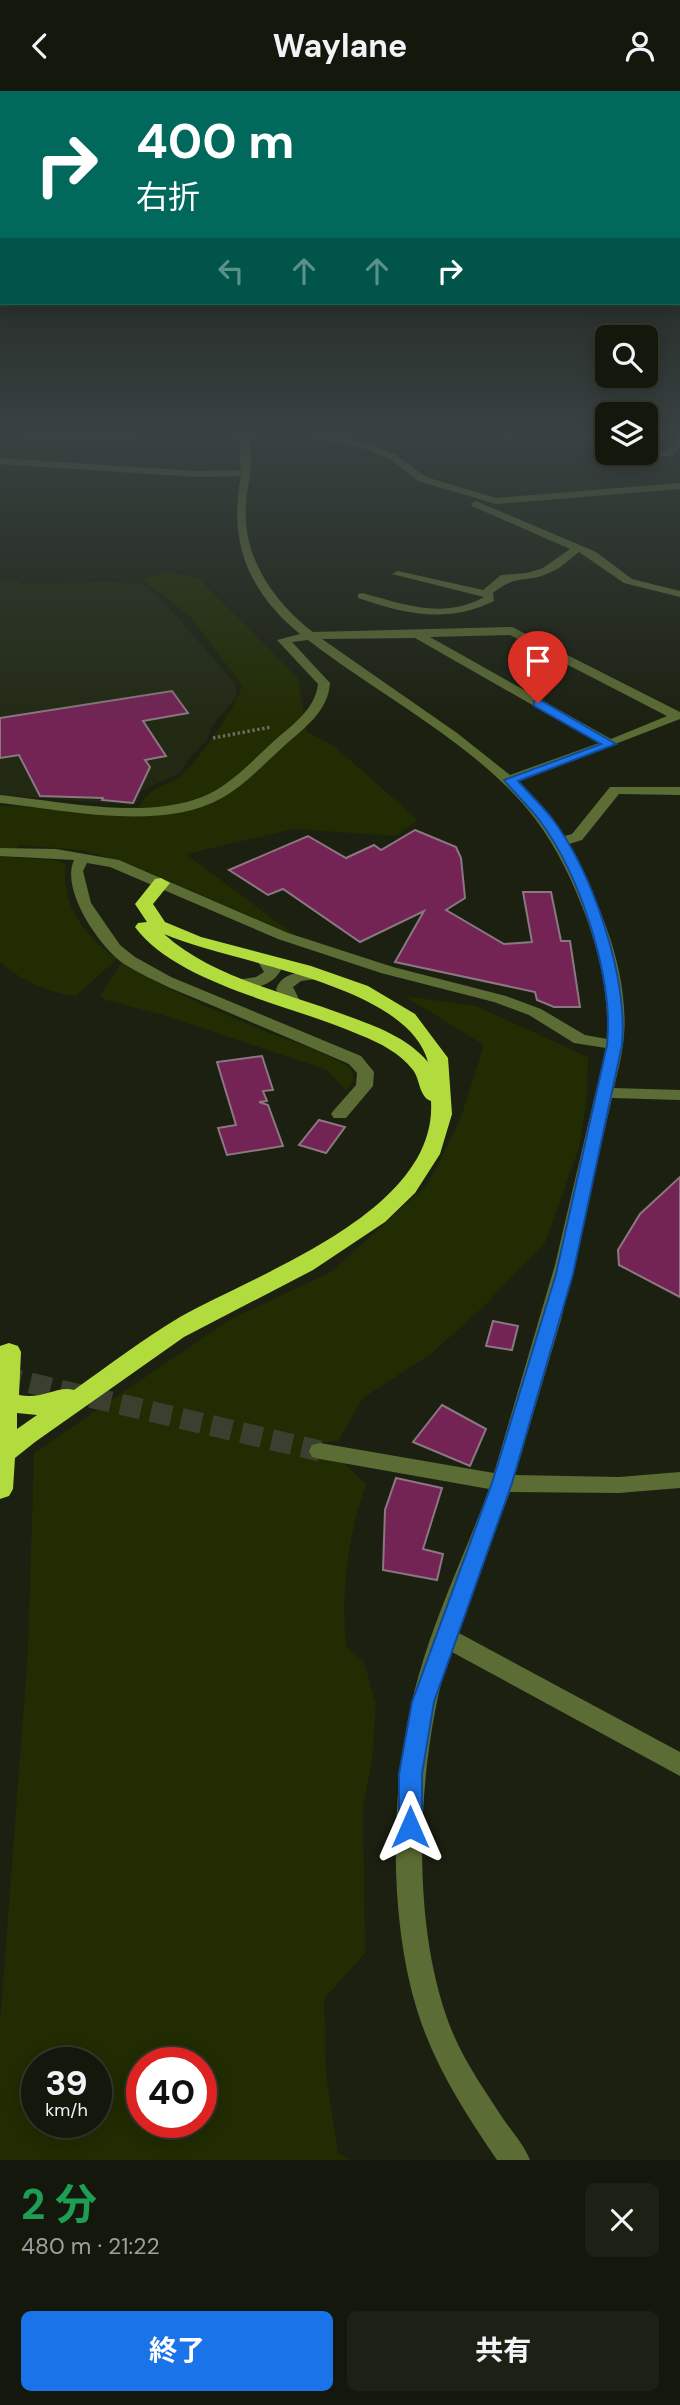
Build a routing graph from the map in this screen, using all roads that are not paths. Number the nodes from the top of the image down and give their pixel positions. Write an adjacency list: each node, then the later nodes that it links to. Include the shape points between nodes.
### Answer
1 (246, 534): 11 (street, via 257,575 268,595)
2 (544, 534): 3 (street)
3 (578, 548): 5 (street, via 547,570 505,577); 6 (street, via 608,563 628,581)
4 (398, 574): 5 (street)
5 (485, 594): 8 (street, via 490,599)
6 (680, 594)
7 (362, 597): 8 (street, via 401,610)
8 (450, 614): 10 (street)
9 (417, 635): 10 (street); 11 (street); 12 (street)
10 (452, 635): 12 (street, via 512,631 677,716)
11 (311, 636): 13 (street, via 467,744); 15 (street, via 283,640 324,683 325,692 314,712 230,787 207,800 148,811)
12 (610, 744): 13 (street)
13 (510, 780): 16 (street)
14 (680, 791): 16 (street, via 615,790 577,837)
15 (0, 799)
16 (559, 842): 24 (street, via 580,881 612,973)
17 (0, 852): 18 (street)
18 (83, 856): 19 (street, via 114,863); 27 (street, via 76,871 84,903 109,942 129,960 165,980 355,1060 366,1072 364,1086)
19 (161, 883): 20 (highway, via 144,904 154,923); 22 (highway, via 135,909 141,924 187,959); 24 (street, via 335,955 500,999 536,1012 580,1039)
20 (265, 960): 21 (highway); 22 (street, via 273,971 271,976)
21 (318, 975): 23 (street, via 297,977 285,985); 31 (highway, via 392,1005 416,1025 434,1050 444,1107 435,1142 417,1176 391,1206 352,1236 187,1324 19,1437)
22 (242, 983): 23 (highway)
23 (292, 1001): 29 (highway, via 389,1040 426,1072 432,1117 409,1172 380,1204 343,1231 171,1325 62,1400 22,1406)
24 (615, 1045): 25 (street)
25 (605, 1093): 26 (street); 33 (street, via 565,1274)
26 (680, 1095)
27 (340, 1114)
28 (9, 1352): 29 (highway)
29 (4, 1399): 31 (highway)
30 (320, 1451): 33 (street)
31 (2, 1455): 34 (highway)
32 (680, 1481): 33 (street)
33 (502, 1483): 35 (street)
34 (0, 1489)
35 (445, 1637): 36 (street); 37 (street, via 423,1702 411,1774 410,1853 421,1972 443,2043 482,2114)
36 (680, 1765)
37 (515, 2160)

